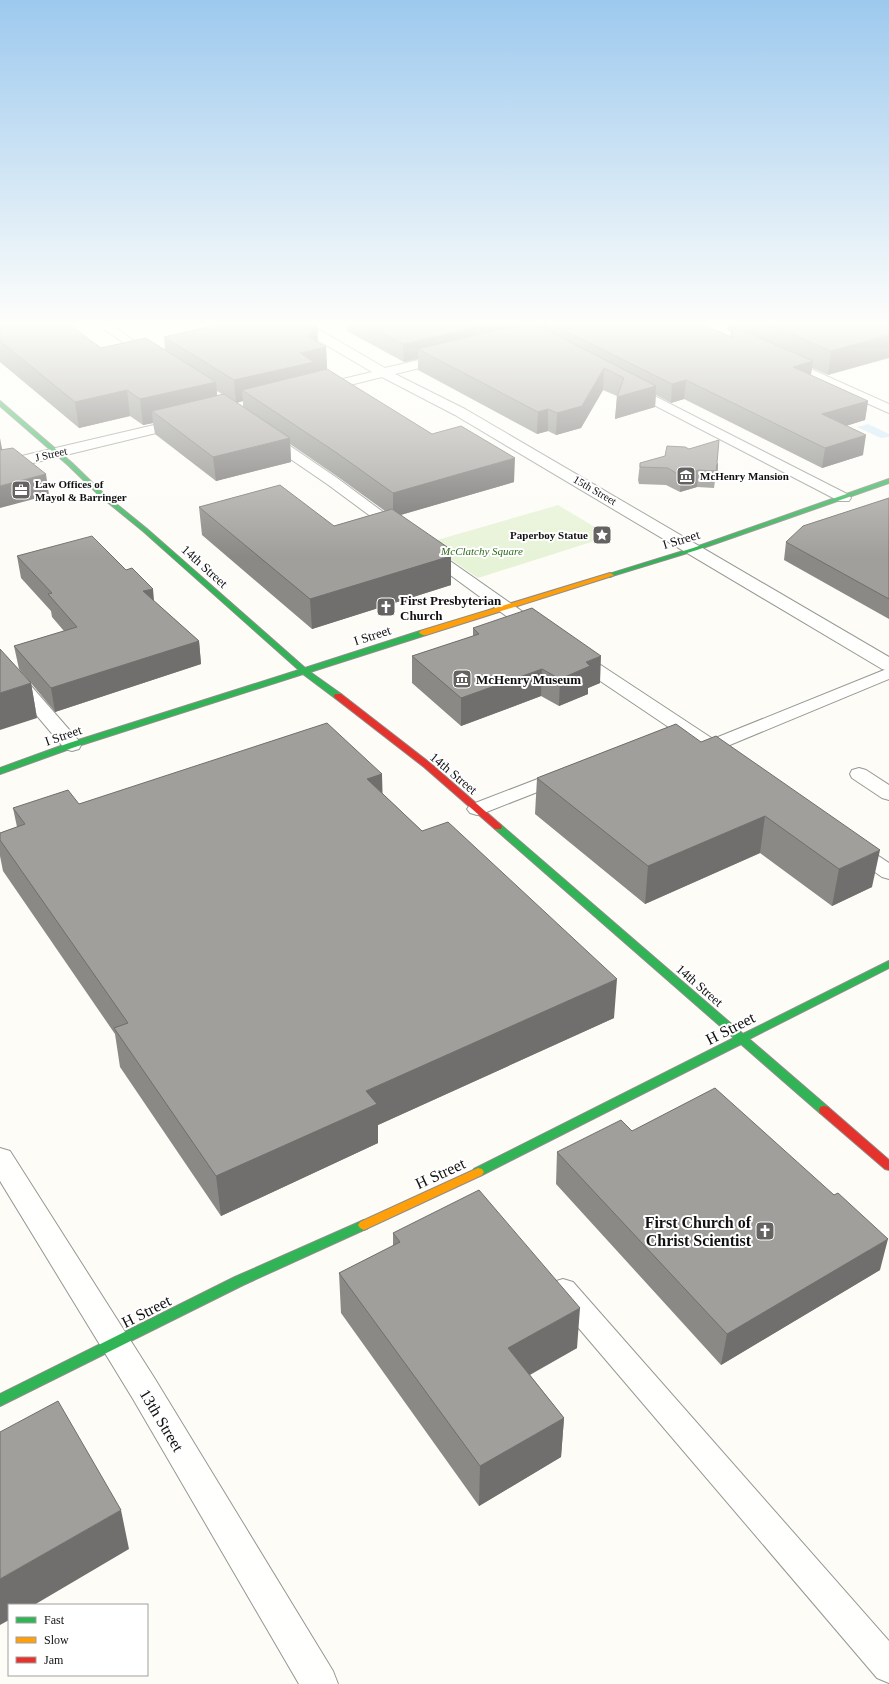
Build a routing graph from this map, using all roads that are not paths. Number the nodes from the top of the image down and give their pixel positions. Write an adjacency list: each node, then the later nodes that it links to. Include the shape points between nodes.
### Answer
1 (437, 401): 12 (street, 15th Street)
2 (655, 401): 11 (lane)
3 (870, 401): 5 (street)
4 (0, 403): 8 (street, 14th Street)
5 (889, 409)
6 (200, 418): 8 (street, J Street)
7 (255, 428): 13 (lane, via 332,480)
8 (57, 452): 9 (street, J Street); 16 (street, 14th Street, via 102,496 145,530)
9 (0, 466)
10 (889, 481): 11 (street, I Street)
11 (844, 498): 12 (street, I Street)
12 (695, 549): 13 (street, I Street); 15 (street, 15th Street)
13 (503, 607): 16 (street, I Street); 18 (lane, via 628,692)
14 (0, 661): 20 (lane)
15 (889, 665)
16 (303, 670): 20 (street, I Street); 27 (street, 14th Street, via 426,765)
17 (889, 673): 21 (lane)
18 (683, 725): 19 (lane); 21 (lane)
19 (663, 732)
20 (72, 745): 24 (street, I Street)
21 (712, 746): 22 (lane)
22 (737, 764)
23 (578, 769): 27 (lane)
24 (0, 771)
25 (859, 774): 26 (lane)
26 (889, 794)
27 (478, 809): 31 (street, 14th Street)
28 (845, 841): 29 (lane)
29 (889, 873)
30 (889, 964): 31 (street, H Street)
31 (742, 1039): 33 (street, 14th Street); 35 (street, H Street, via 474,1187 239,1281)
32 (0, 1158): 35 (street, 13th Street)
33 (889, 1166)
34 (548, 1272): 37 (lane)
35 (116, 1343): 36 (street, H Street); 38 (street, 13th Street)
36 (0, 1400)
37 (889, 1666)
38 (320, 1684)

